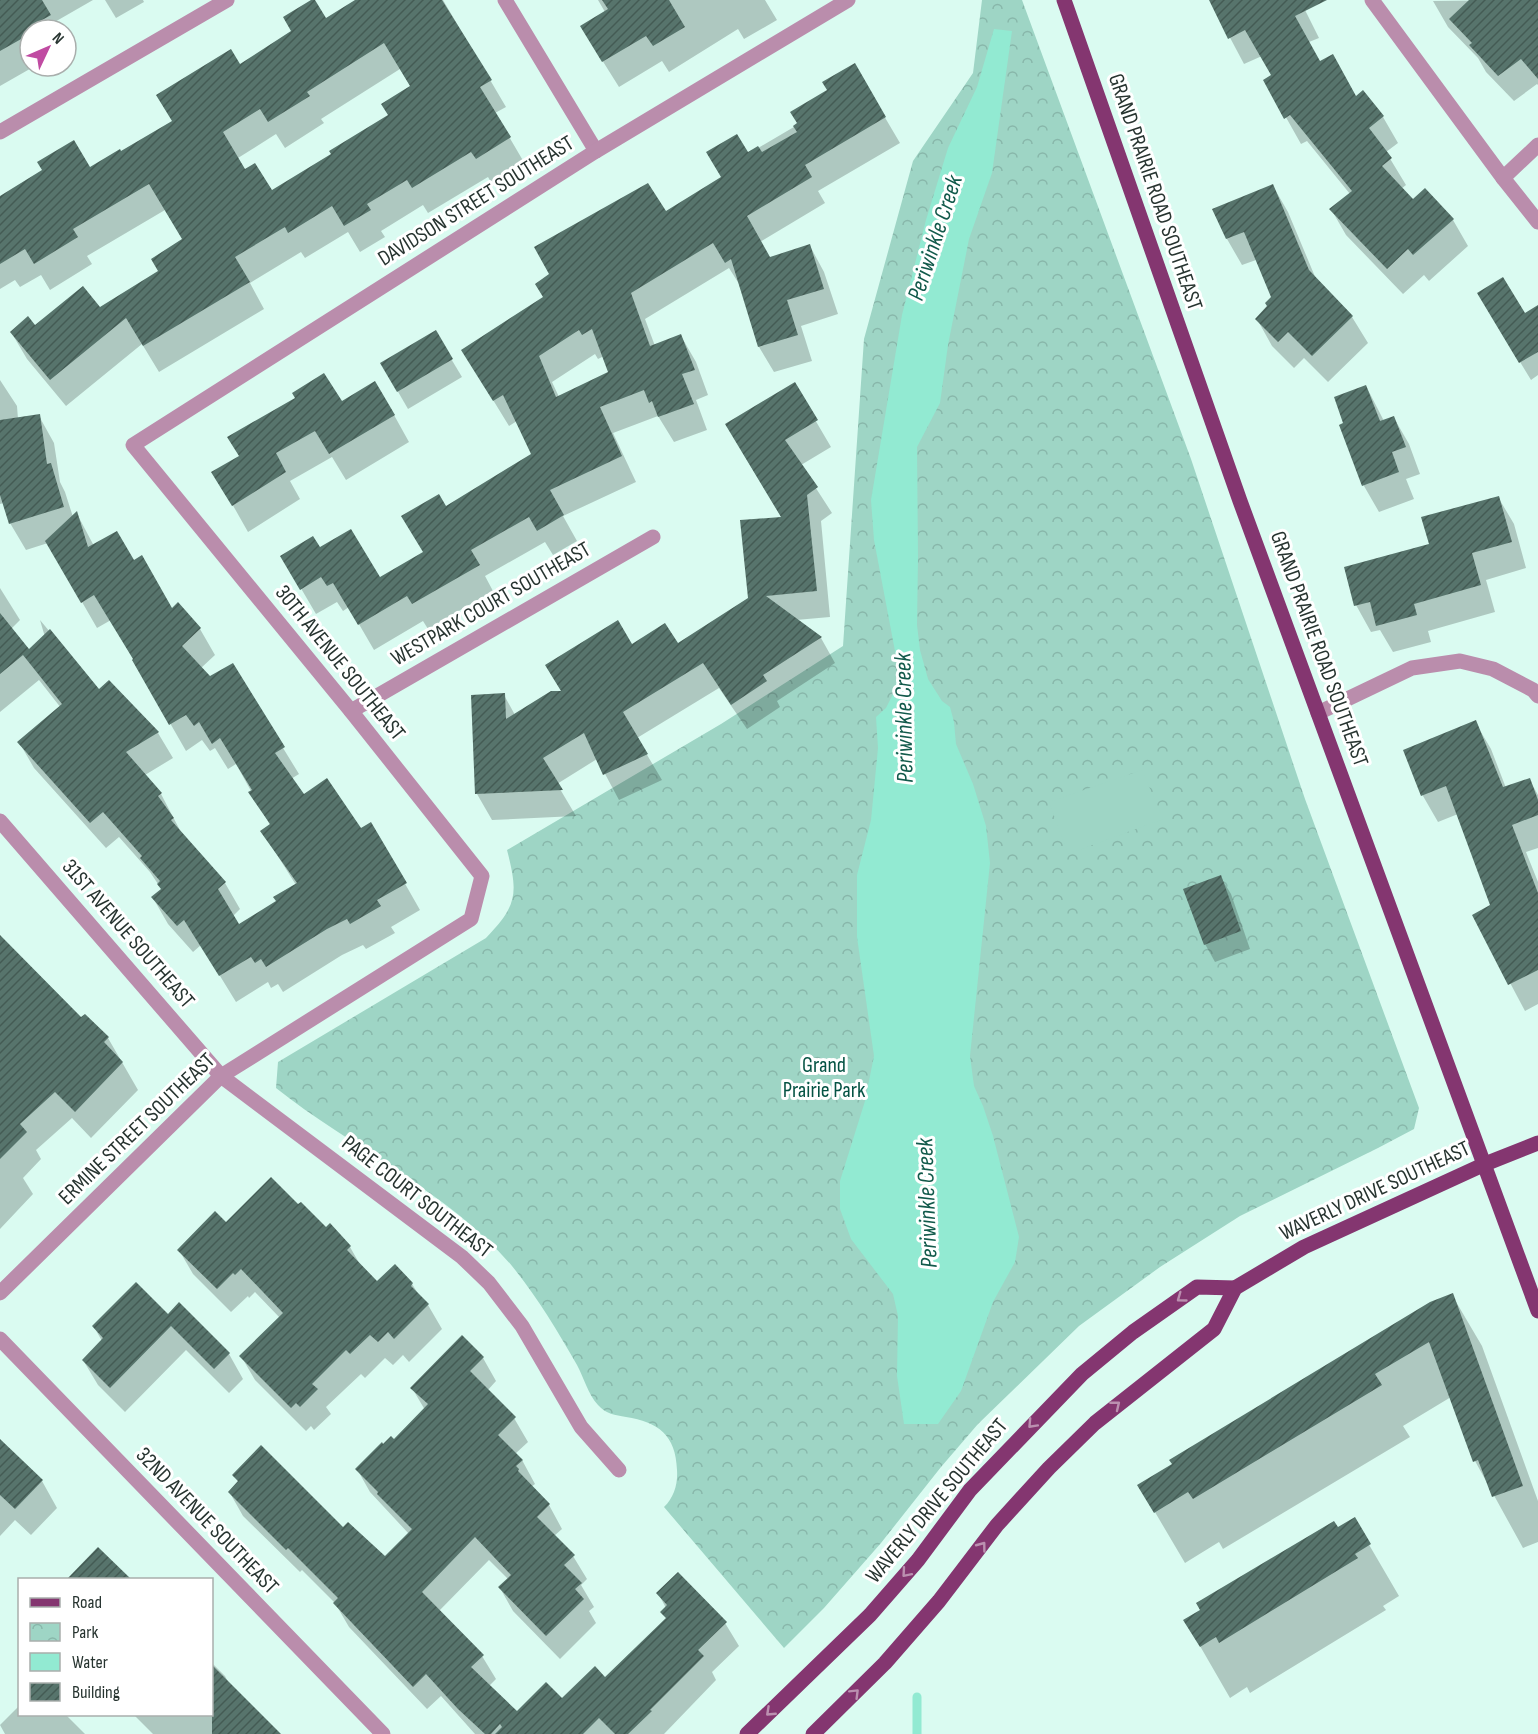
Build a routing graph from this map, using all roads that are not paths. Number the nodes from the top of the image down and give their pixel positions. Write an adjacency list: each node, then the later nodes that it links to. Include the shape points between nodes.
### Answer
1 (227, 0): 6 (street)
2 (505, 0): 8 (street)
3 (1064, 0): 15 (main road, GRAND PRAIRIE ROAD SOUTHEAST)
4 (1372, 0): 9 (street)
5 (843, 1): 8 (street, DAVIDSON STREET SOUTHEAST)
6 (0, 132)
7 (1538, 145): 9 (street)
8 (597, 151): 11 (street, DAVIDSON STREET SOUTHEAST)
9 (1503, 178): 10 (street)
10 (1538, 222)
11 (133, 446): 14 (street, 30TH AVENUE SOUTHEAST)
12 (653, 537): 14 (street, WESTPARK COURT SOUTHEAST)
13 (1538, 696): 15 (street, via 1493,669 1460,661 1412,668)
14 (351, 711): 17 (street, 30TH AVENUE SOUTHEAST, via 482,876)
15 (1318, 713): 20 (main road, GRAND PRAIRIE ROAD SOUTHEAST)
16 (0, 821): 18 (street, 31ST AVENUE SOUTHEAST)
17 (471, 919): 18 (street, ERMINE STREET SOUTHEAST)
18 (221, 1076): 22 (street, ERMINE STREET SOUTHEAST); 25 (street, PAGE COURT SOUTHEAST, via 455,1251 489,1282 522,1326 581,1427)
19 (1538, 1143): 20 (main road, WAVERLY DRIVE SOUTHEAST)
20 (1485, 1164): 21 (main road, WAVERLY DRIVE SOUTHEAST, via 1304,1247); 23 (main road, GRAND PRAIRIE ROAD SOUTHEAST)
21 (1236, 1288): 27 (main road, WAVERLY DRIVE SOUTHEAST, one-way to 27, via 1197,1287 1082,1374 970,1490 918,1560 870,1615); 28 (main road, one-way to 21, via 885,1663 997,1525 1049,1468 1095,1423 1214,1329)
22 (0, 1293)
23 (1538, 1311)
24 (0, 1339): 26 (street, 32ND AVENUE SOUTHEAST)
25 (619, 1470)
26 (383, 1734)
27 (747, 1734)
28 (813, 1734)

